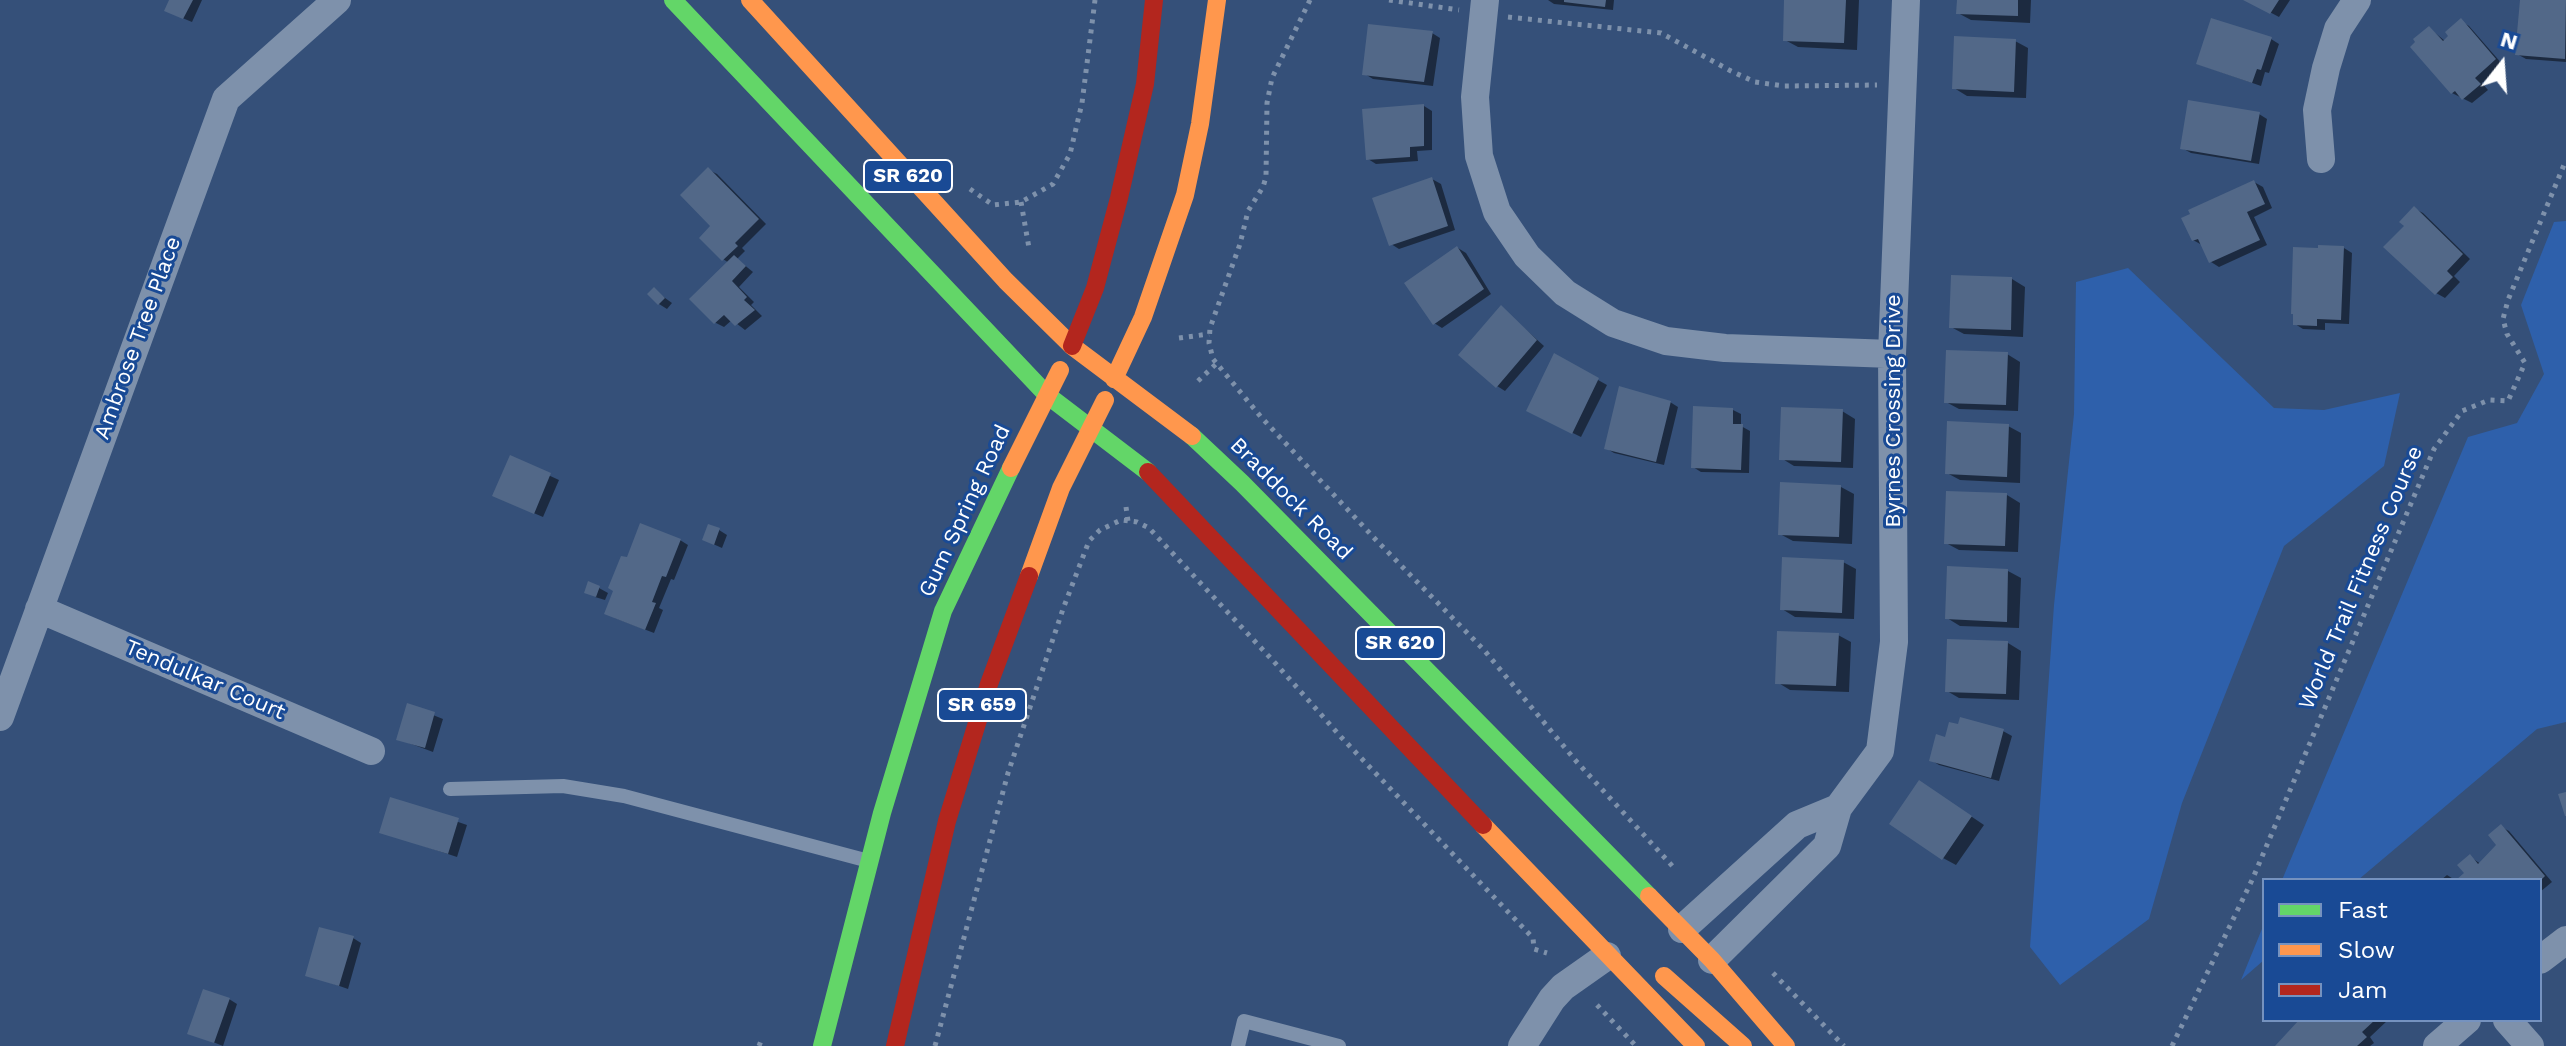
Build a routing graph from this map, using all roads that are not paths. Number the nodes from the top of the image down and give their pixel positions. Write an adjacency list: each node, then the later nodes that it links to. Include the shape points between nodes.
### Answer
1 (337, 0): 15 (street, Ambrose Tree Place, via 226,99)
2 (673, 0): 13 (main road)
3 (750, 0): 10 (main road, Braddock Road / SR 620, via 959,232)
4 (1154, 0): 10 (main road, Gum Spring Road / SR 659, via 1145,84 1119,198 1095,288)
5 (1217, 0): 12 (main road, SR 659, via 1185,195 1143,317)
6 (1906, 0): 11 (street, Byrnes Crossing Drive)
7 (2357, 0): 9 (street, via 2338,29 2326,68 2317,110)
8 (1484, 7): 11 (street, via 1475,97 1479,156 1497,212 1527,256 1565,293 1613,323 1666,341)
9 (2321, 159)
10 (1072, 346): 12 (main road, Braddock Road / SR 620); 13 (main road, Gum Spring Road / SR 659)
11 (1892, 354): 19 (street, Byrnes Crossing Drive, via 1894,642 1880,751)
12 (1114, 379): 14 (main road, SR 659); 21 (main road, Braddock Road / SR 620, via 1196,439 1242,483)
13 (1047, 395): 14 (main road); 20 (main road, Gum Spring Road / SR 659, via 943,611)
14 (1093, 427): 23 (main road, SR 620, via 1146,469); 29 (main road, SR 659, via 1061,488 989,684 947,821)
15 (39, 609): 16 (street, Ambrose Tree Place); 17 (street, Tendulkar Court)
16 (0, 717)
17 (371, 751)
18 (450, 789): 20 (lane, via 563,786 624,796)
19 (1838, 808): 21 (street, via 1797,825); 25 (street, Byrnes Crossing Drive, via 1827,846)
20 (869, 861): 28 (main road, Gum Spring Road / SR 659)
21 (1682, 929): 25 (main road, Braddock Road / SR 620)
22 (2566, 940): 24 (street)
23 (1607, 956): 32 (street, via 1563,987); 33 (main road, SR 620); 34 (main road, via 1634,960 1668,978)
24 (2542, 958)
25 (1712, 960): 35 (main road, Braddock Road / SR 620)
26 (2465, 1022): 36 (street)
27 (2509, 1022): 37 (street)
28 (822, 1046)
29 (895, 1046)
30 (1238, 1046): 31 (lane, via 1244,1021)
31 (1339, 1046)
32 (1522, 1046)
33 (1696, 1046)
34 (1743, 1046)
35 (1786, 1046)
36 (2437, 1046)
37 (2530, 1046)

